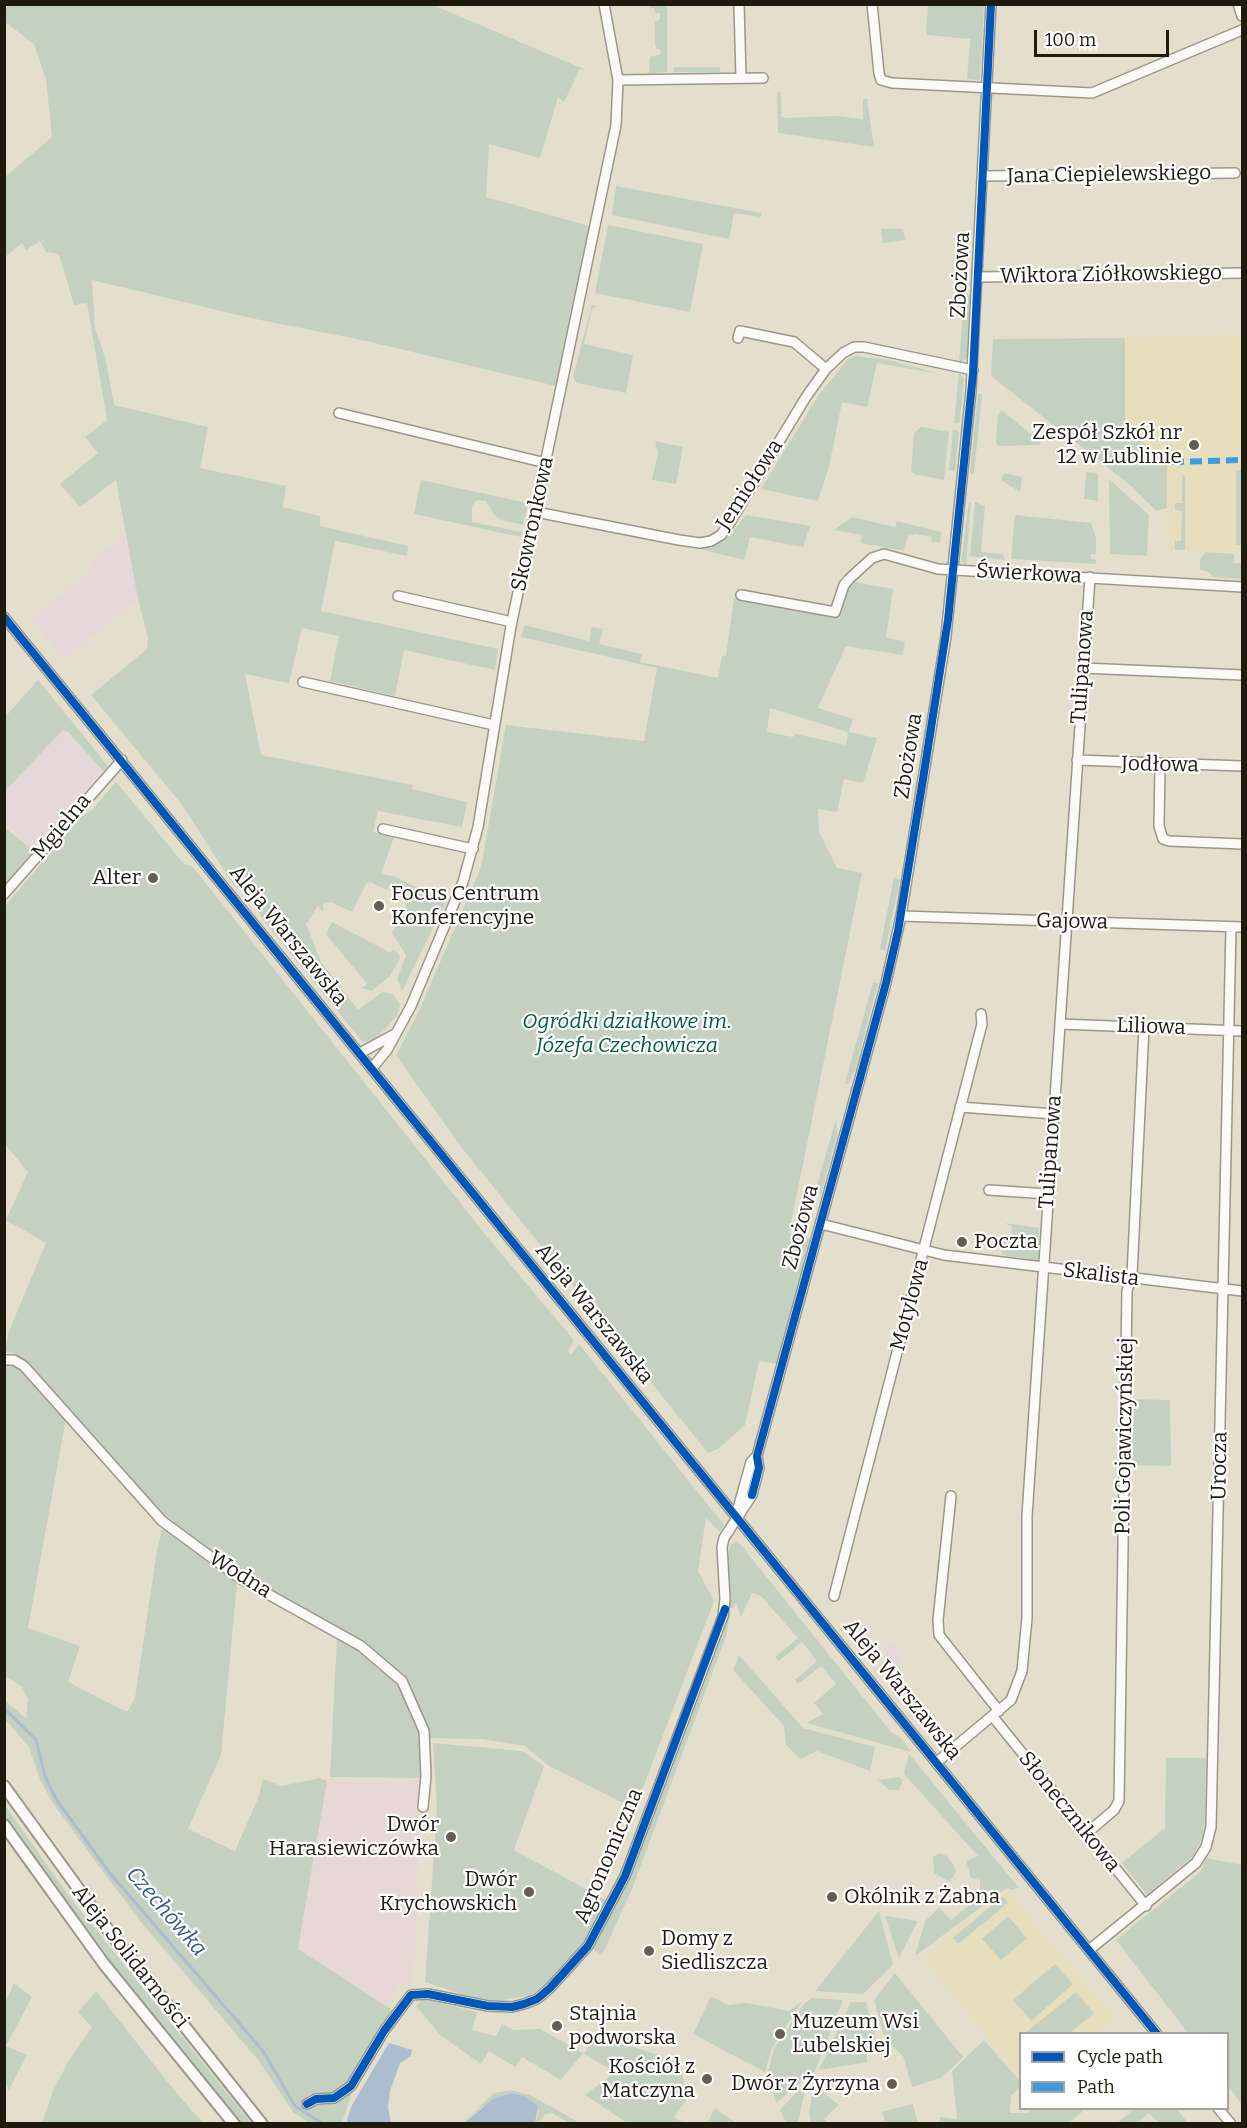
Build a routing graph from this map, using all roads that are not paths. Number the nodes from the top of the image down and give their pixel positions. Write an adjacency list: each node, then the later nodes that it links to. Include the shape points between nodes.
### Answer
1 (604, 4): 10 (street, Skowronkowa)
2 (739, 4): 8 (street)
3 (872, 4): 11 (street, via 881,80)
4 (992, 4): 11 (street, Zbożowa)
5 (1238, 4): 6 (street)
6 (1242, 16)
7 (1242, 30): 11 (street, via 1092,93)
8 (741, 78): 9 (street); 10 (street)
9 (763, 78)
10 (618, 80): 20 (street, Skowronkowa, via 616,125)
11 (987, 89): 13 (street, Zbożowa)
12 (1235, 173): 13 (street, Jana Ciepielewskiego)
13 (984, 176): 15 (street, Zbożowa)
14 (1242, 273): 15 (street, Wiktora Ziółkowskiego)
15 (979, 277): 18 (street, Zbożowa)
16 (738, 338): 17 (street, via 740,331 794,342)
17 (826, 369): 18 (street, Jemiołowa, via 843,353 859,347); 21 (street, Jemiołowa, via 729,524 711,541 679,540)
18 (973, 370): 22 (street, Zbożowa)
19 (339, 412): 20 (street)
20 (546, 463): 21 (street, Skowronkowa)
21 (536, 512): 28 (street, Skowronkowa)
22 (953, 570): 23 (street, Świerkowa); 25 (street, Świerkowa, via 878,555 861,565 844,585 835,612); 41 (street, Zbożowa)
23 (1090, 577): 24 (street, Świerkowa); 29 (street, Tulipanowa)
24 (1242, 587)
25 (741, 595)
26 (398, 596): 28 (street)
27 (4, 617): 33 (street, Aleja Warszawska)
28 (512, 622): 32 (street, Skowronkowa)
29 (1083, 668): 30 (street); 34 (street, Tulipanowa)
30 (1242, 675)
31 (303, 682): 32 (street)
32 (494, 725): 39 (street, Skowronkowa)
33 (122, 760): 40 (street, Mgielna); 51 (street, Aleja Warszawska)
34 (1077, 760): 35 (street, Jodłowa); 42 (street, Tulipanowa)
35 (1160, 765): 36 (street, Jodłowa); 38 (street, via 1159,826 1163,839)
36 (1242, 766)
37 (383, 829): 39 (street)
38 (1242, 844)
39 (473, 849): 50 (street, Skowronkowa, via 463,882)
40 (4, 894)
41 (901, 916): 42 (street, Gajowa); 57 (street, Zbożowa)
42 (1066, 922): 43 (street, Gajowa); 46 (street, Tulipanowa)
43 (1231, 927): 44 (street, Gajowa); 48 (street, Urocza)
44 (1242, 927)
45 (981, 1014): 53 (street, Motylowa, via 982,1024)
46 (1060, 1024): 47 (street, Liliowa); 54 (street, Tulipanowa)
47 (1144, 1027): 48 (street, Liliowa); 60 (street, Poli Gojawiczyńskiej)
48 (1227, 1029): 49 (street, Liliowa); 61 (street, Urocza)
49 (1242, 1031)
50 (397, 1032): 51 (street); 52 (street, Skowronkowa)
51 (360, 1053): 52 (street, Aleja Warszawska)
52 (372, 1068): 65 (street, Aleja Warszawska)
53 (960, 1107): 54 (street); 58 (street, Motylowa)
54 (1054, 1114): 56 (street, Tulipanowa)
55 (989, 1190): 56 (street)
56 (1048, 1194): 59 (street, Tulipanowa)
57 (821, 1224): 58 (street, Skalista); 65 (street, Zbożowa, via 757,1456 750,1462)
58 (924, 1252): 59 (street, Skalista); 66 (street, Motylowa)
59 (1044, 1268): 60 (street, Skalista); 67 (street, Tulipanowa, via 1027,1516 1025,1643 1020,1681 1011,1700)
60 (1131, 1279): 61 (street, Skalista); 72 (street, Poli Gojawiczyńskiej, via 1127,1291 1119,1801)
61 (1223, 1290): 62 (street, Skalista); 73 (street, Urocza, via 1211,1827 1206,1847 1196,1863)
62 (1242, 1291)
63 (4, 1360): 70 (street, Wodna, via 24,1366 162,1521 241,1579 361,1646 402,1681 424,1731)
64 (951, 1496): 67 (street, Słonecznikowa, via 939,1635)
65 (736, 1517): 68 (street, Aleja Warszawska); 76 (street, Agronomiczna, via 722,1548 725,1609 719,1629 625,1876 588,1946 550,1988 524,2004 488,2006 411,1995 351,2086 334,2098)
66 (834, 1596)
67 (996, 1714): 68 (street, Tulipanowa); 72 (street, Słonecznikowa)
68 (938, 1762): 74 (street, Aleja Warszawska)
69 (4, 1786): 78 (main road, Aleja Solidarności, via 109,1931)
70 (423, 1807)
71 (4, 1825): 79 (main road, Aleja Solidarności, via 104,1964)
72 (1087, 1833): 73 (street, Słonecznikowa)
73 (1146, 1906): 74 (street, Urocza)
74 (1089, 1950): 75 (street, Aleja Warszawska)
75 (1155, 2032)
76 (307, 2104)
77 (1219, 2110): 80 (street)
78 (262, 2123)
79 (234, 2124)
80 (1231, 2124)

